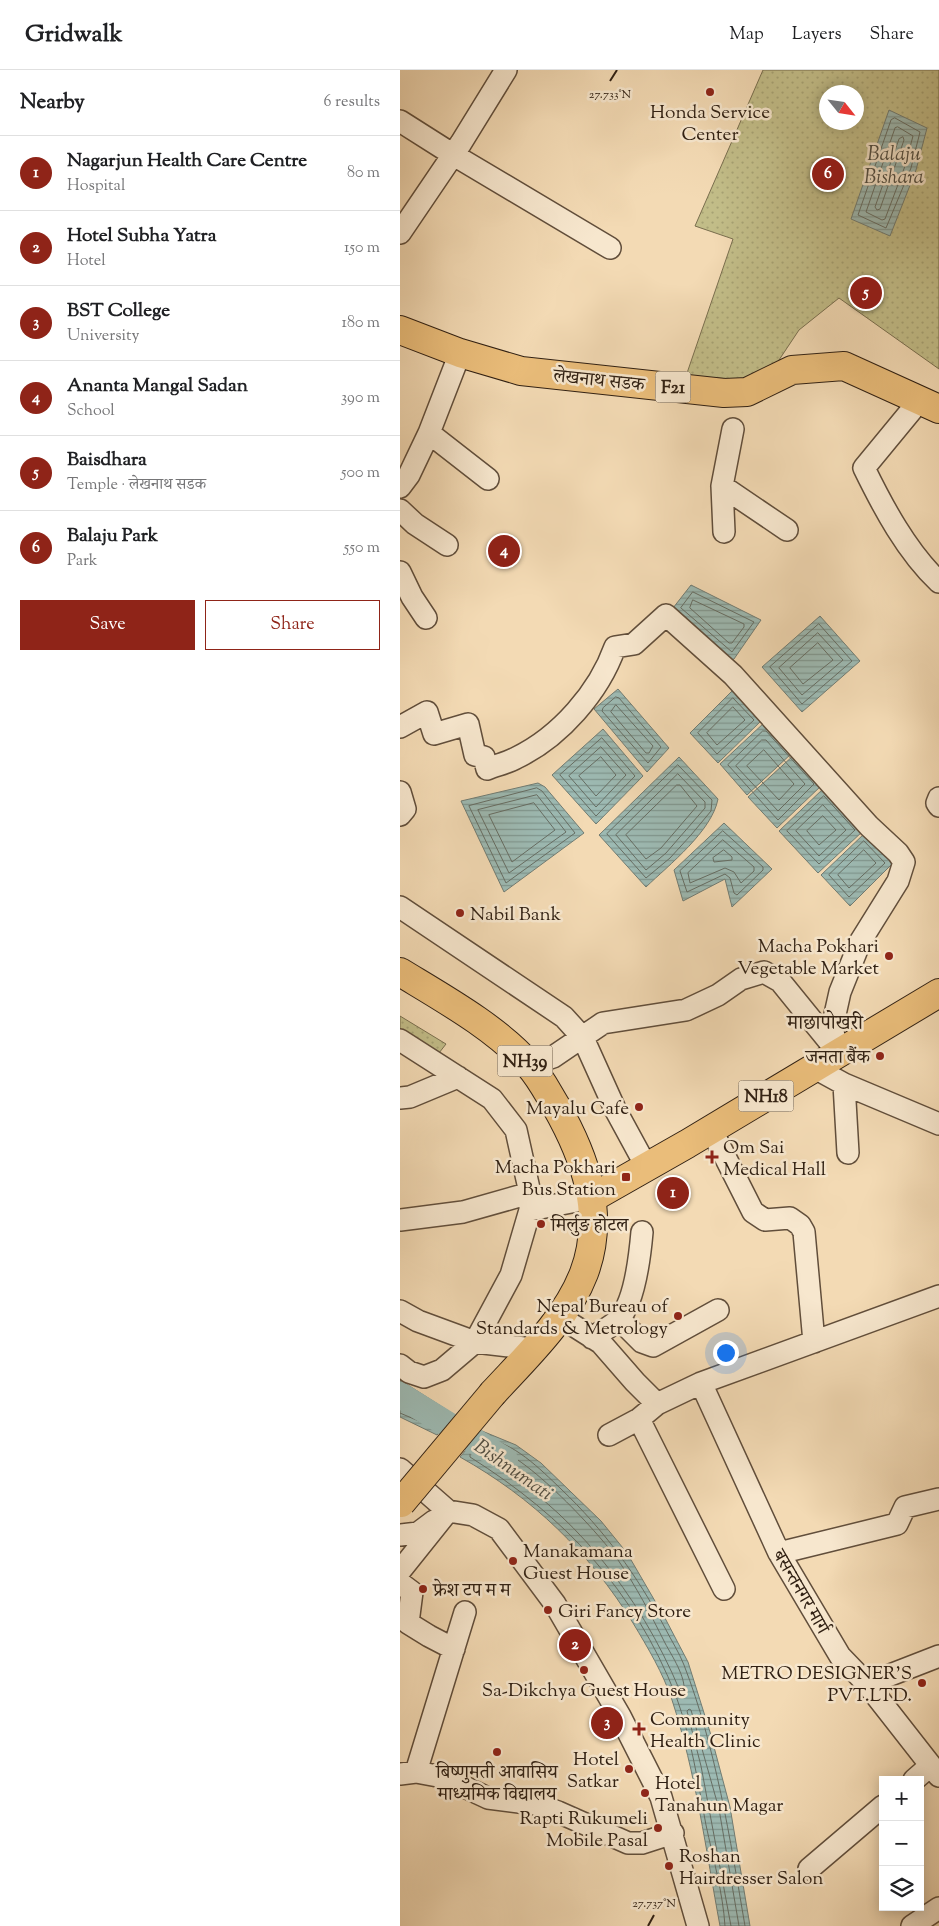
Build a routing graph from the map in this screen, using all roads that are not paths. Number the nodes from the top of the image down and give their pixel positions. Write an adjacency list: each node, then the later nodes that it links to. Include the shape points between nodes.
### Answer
1 (506, 70): 3 (street)
2 (400, 120): 3 (street)
3 (452, 154): 4 (street); 5 (street)
4 (400, 233)
5 (610, 248)
6 (400, 330): 7 (main road, लेखनाथ सडक / F21)
7 (460, 353): 8 (main road, लेखनाथ सडक / F21, via 521,371 724,393 747,392 792,370 844,366); 10 (street)
8 (930, 405): 19 (street, via 864,468 896,524)
9 (733, 429): 12 (street)
10 (429, 433): 11 (street); 13 (street)
11 (488, 479)
12 (722, 486): 15 (street); 16 (street)
13 (400, 488)
14 (400, 510): 17 (street)
15 (787, 530)
16 (724, 532)
17 (447, 545)
18 (400, 572): 20 (street)
19 (939, 582)
20 (406, 602): 21 (street)
21 (426, 618)
22 (400, 727): 32 (street, via 427,712 434,734 468,724 475,755 484,757 487,768 517,758 550,736 599,684 615,647 634,644 666,615 733,675 904,862 898,881 860,942 840,992 832,1028)
23 (400, 792): 26 (street, via 405,810)
24 (939, 798): 25 (street)
25 (939, 806)
26 (400, 815)
27 (400, 907): 30 (street, via 564,1017)
28 (400, 972): 33 (main road, NH39, via 498,1037)
29 (939, 993): 32 (main road, NH18)
30 (583, 1038): 32 (street, via 603,1023 686,1010 718,995 741,978 764,972 780,981); 33 (street); 41 (street, via 615,1109)
31 (400, 1040): 35 (street)
32 (838, 1052): 34 (main road, NH18)
33 (530, 1065): 42 (main road, NH39, via 576,1142)
34 (813, 1067): 36 (street); 39 (main road, NH18)
35 (458, 1077): 37 (street); 43 (street, via 492,1099 516,1130)
36 (844, 1084): 38 (street); 40 (street)
37 (400, 1098)
38 (939, 1124)
39 (711, 1130): 41 (main road, NH18); 52 (street, via 753,1212 765,1220 790,1218 804,1232)
40 (848, 1153)
41 (646, 1166): 42 (main road, NH18)
42 (592, 1198): 43 (street); 49 (main road, NH39, via 588,1257 578,1285)
43 (530, 1201): 44 (street); 53 (street, via 511,1275)
44 (400, 1220)
45 (642, 1232): 50 (street, via 628,1302)
46 (939, 1296): 52 (street)
47 (718, 1310): 50 (street, via 653,1346 642,1342)
48 (400, 1311): 53 (street)
49 (560, 1317): 51 (street); 54 (main road, NH39)
50 (619, 1319): 51 (street)
51 (592, 1338): 57 (street, via 601,1343)
52 (814, 1342): 56 (street)
53 (469, 1346): 54 (street); 55 (street, via 442,1370 424,1377)
54 (533, 1349): 62 (main road, NH39, bridge)
55 (400, 1365)
56 (701, 1383): 57 (street); 65 (street, बसन्तनगर मार्ग)
57 (657, 1404): 58 (street)
58 (639, 1419): 59 (street); 68 (street)
59 (609, 1435)
60 (400, 1469): 63 (street)
61 (939, 1499): 65 (street, via 905,1507 897,1524)
62 (400, 1503)
63 (448, 1511): 64 (street, via 418,1533); 66 (street); 77 (street, via 473,1515 498,1529 555,1604 620,1716 661,1797)
64 (400, 1535)
65 (779, 1553): 72 (street, बसन्तनगर मार्ग, via 840,1656)
66 (400, 1571)
67 (400, 1583): 70 (street, via 412,1592 408,1623)
68 (724, 1589)
69 (465, 1612): 70 (street)
70 (454, 1648): 74 (street)
71 (939, 1656): 72 (street)
72 (868, 1684): 73 (street, बसन्तनगर मार्ग)
73 (935, 1771): 75 (street)
74 (408, 1773): 77 (street, via 443,1777 488,1798 535,1804 628,1843 642,1843)
75 (923, 1776)
76 (879, 1809): 78 (street)
77 (673, 1834): 80 (street)
78 (808, 1869)
79 (939, 1908): 81 (street)
80 (698, 1926)
81 (912, 1926)

